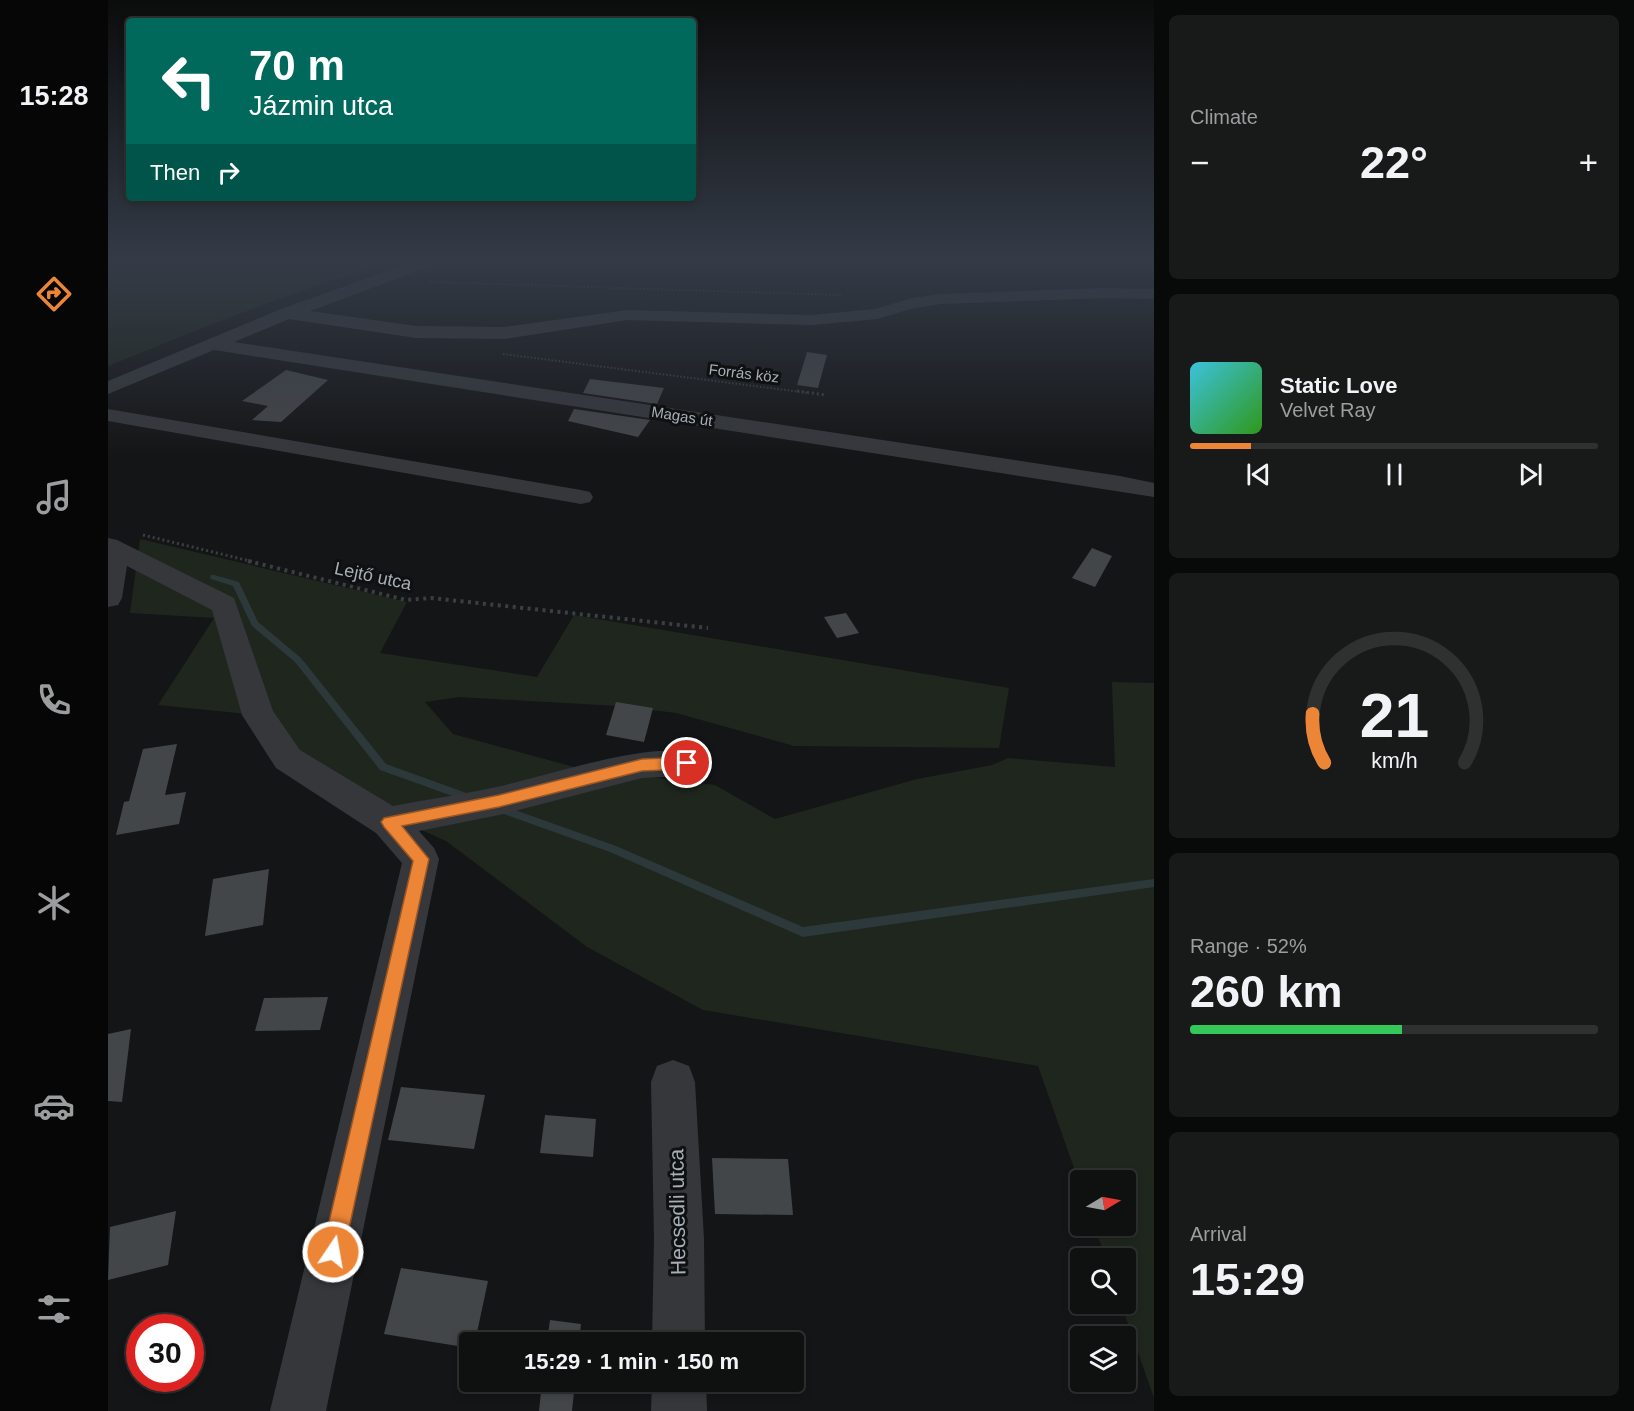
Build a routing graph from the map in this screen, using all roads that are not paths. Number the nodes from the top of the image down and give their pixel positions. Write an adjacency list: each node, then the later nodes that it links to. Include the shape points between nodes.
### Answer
1 (255, 326): 4 (street)
2 (374, 326): 3 (street, via 416,332 504,333)
3 (553, 326)
4 (210, 344): 5 (street); 7 (street, Magas út)
5 (108, 388)
6 (108, 415): 8 (street)
7 (1154, 490)
8 (581, 497)
9 (120, 544): 10 (street); 12 (street, via 224,605 258,715 288,759)
10 (108, 598)
11 (687, 763): 12 (street, via 642,765 499,801)
12 (389, 822): 16 (street, via 422,859)
13 (673, 1082): 14 (street, Hecsedli utca)
14 (679, 1332)
15 (679, 1392): 17 (street)
16 (298, 1411)
17 (679, 1411)

